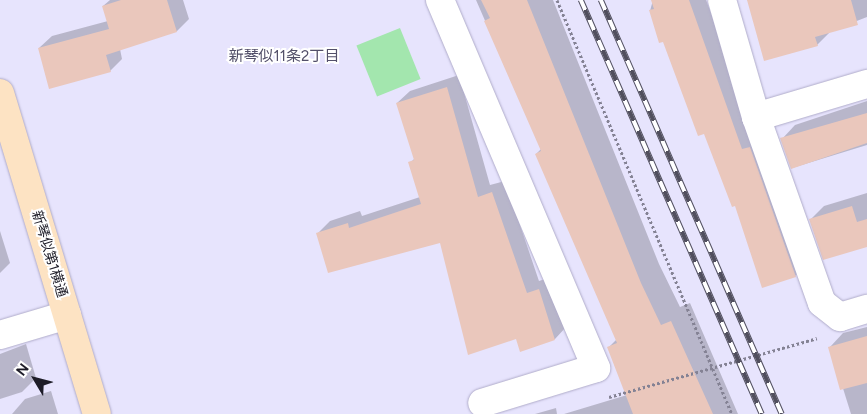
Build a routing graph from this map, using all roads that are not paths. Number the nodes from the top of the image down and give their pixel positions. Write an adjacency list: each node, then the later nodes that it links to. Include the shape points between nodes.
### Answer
1 (440, 0): 9 (street, via 596,368)
2 (722, 0): 5 (street)
3 (867, 84): 5 (street)
4 (2, 108): 7 (street, 新琴似第1横通)
5 (756, 117): 6 (street, via 822,303 840,317)
6 (867, 309)
7 (67, 314): 8 (street); 10 (street, 新琴似第1横通)
8 (0, 335)
9 (482, 403)
10 (97, 414)

